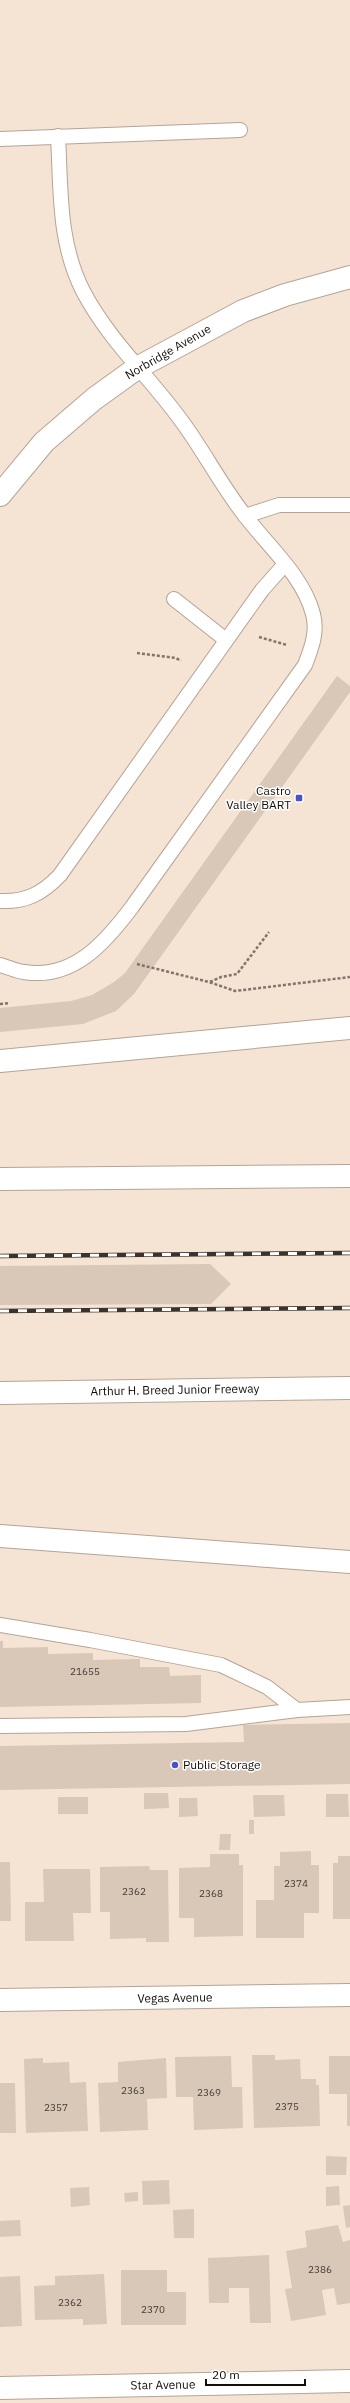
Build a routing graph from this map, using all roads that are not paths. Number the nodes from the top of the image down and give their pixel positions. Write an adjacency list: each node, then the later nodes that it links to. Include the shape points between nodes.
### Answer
1 (240, 130): 2 (lane)
2 (58, 136): 3 (lane); 5 (lane, via 62,224 71,264 99,319)
3 (0, 139)
4 (350, 277): 5 (main road, Norbridge Avenue, via 285,294 243,311)
5 (137, 368): 6 (main road, Norbridge Avenue, via 94,399 44,442); 8 (lane, via 182,422)
6 (0, 495)
7 (350, 505): 8 (lane, via 279,505)
8 (245, 516): 9 (lane)
9 (285, 564): 11 (lane, via 262,590); 13 (lane, via 297,581 313,615 315,637 305,665 132,907 102,944 78,963 52,972 24,972)
10 (174, 599): 11 (lane)
11 (226, 640): 12 (lane, via 60,875 48,888 32,897 15,902)
12 (0, 901)
13 (0, 965)
14 (350, 1028): 15 (main road)
15 (0, 1060)
16 (350, 1176): 17 (main road)
17 (0, 1179)
18 (350, 1388): 19 (main road, Arthur H. Breed Junior Freeway)
19 (0, 1393)
20 (0, 1536): 21 (main road)
21 (350, 1562)
22 (0, 1625): 24 (lane, via 221,1665 267,1687)
23 (350, 1707): 24 (lane)
24 (297, 1710): 25 (lane, via 186,1724)
25 (0, 1726)
26 (350, 1995): 27 (main road, Vegas Avenue)
27 (0, 2000)
28 (350, 2381): 29 (main road, Star Avenue)
29 (0, 2388)

